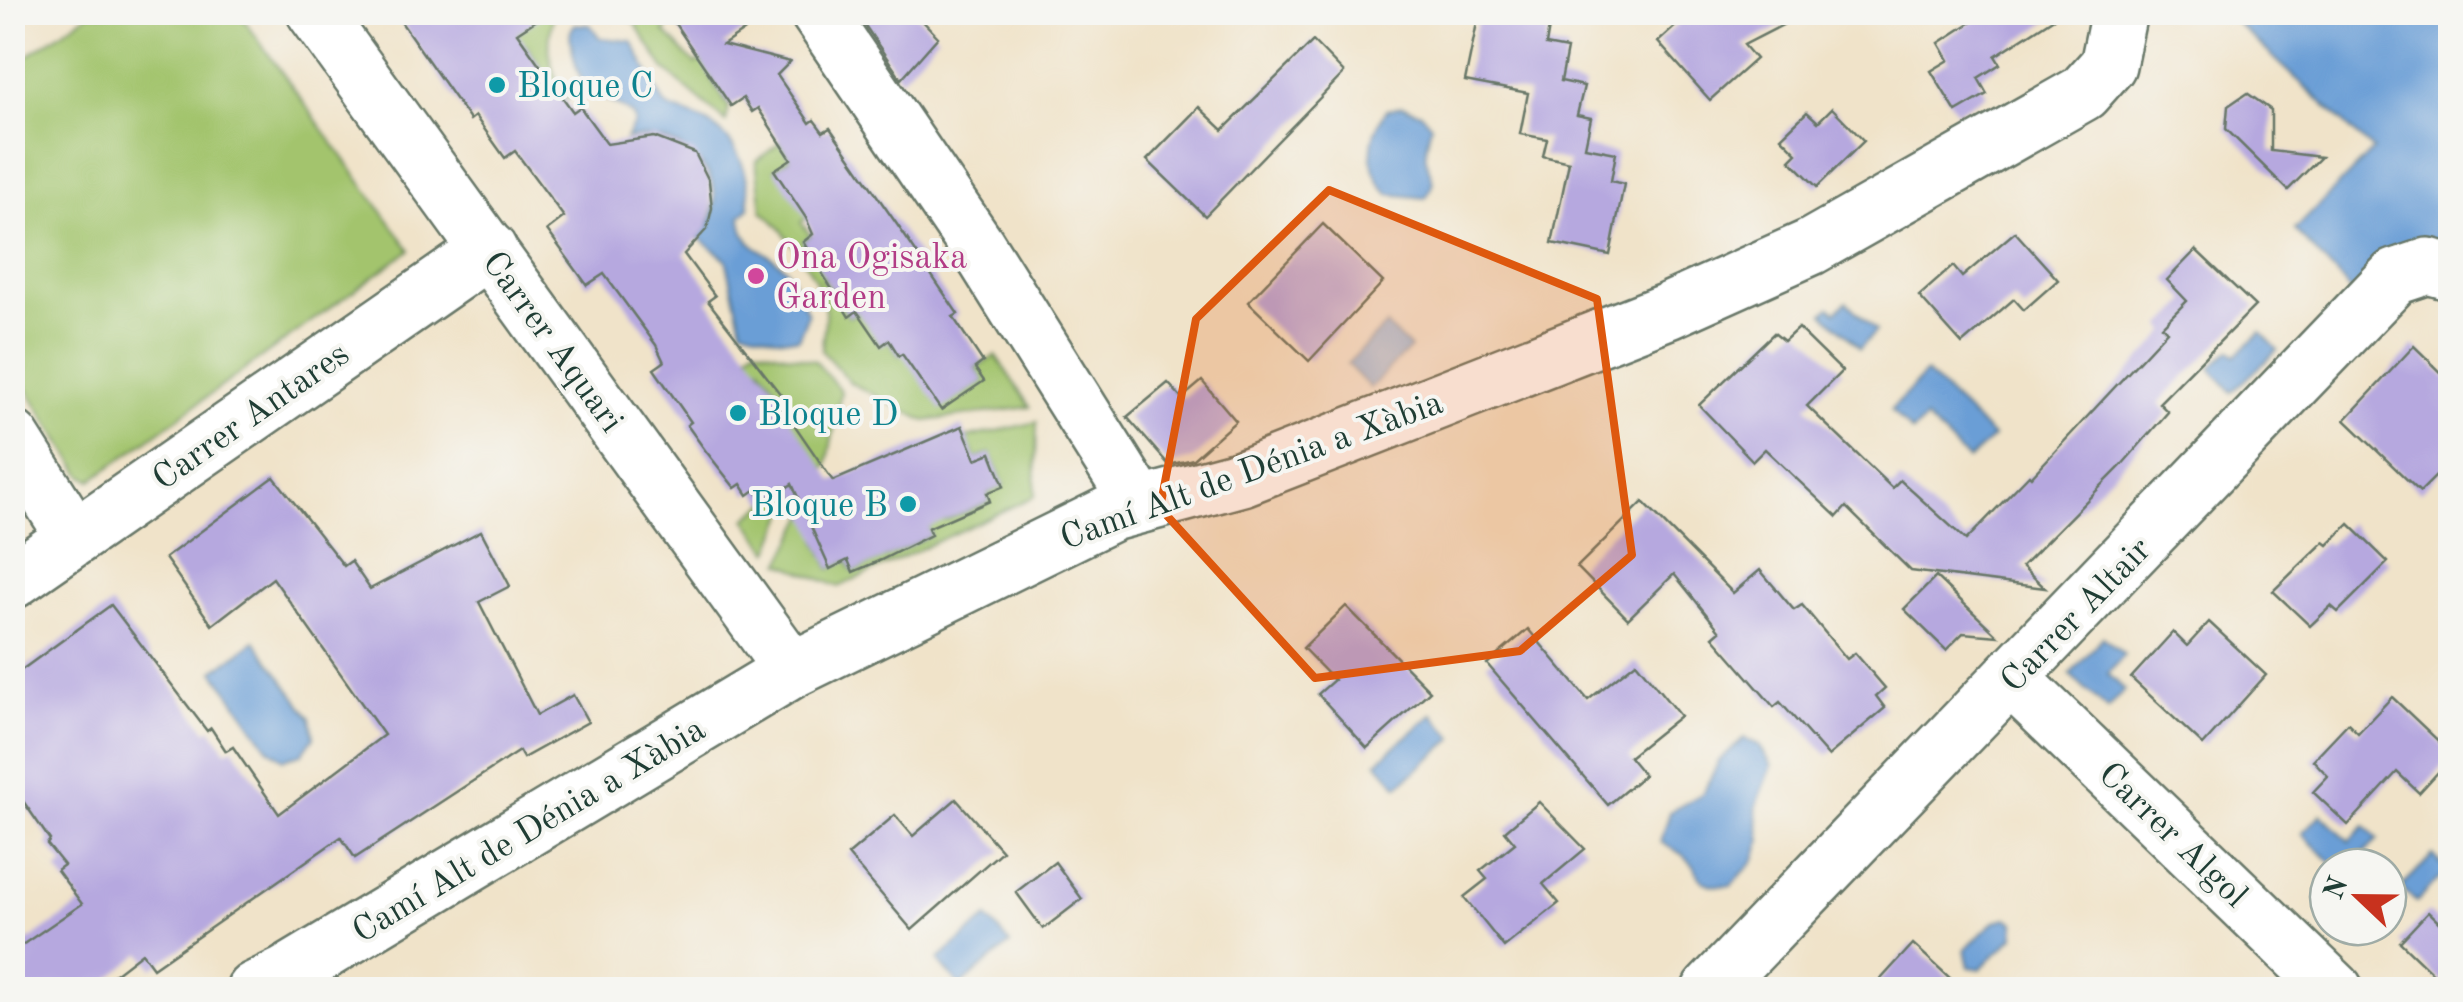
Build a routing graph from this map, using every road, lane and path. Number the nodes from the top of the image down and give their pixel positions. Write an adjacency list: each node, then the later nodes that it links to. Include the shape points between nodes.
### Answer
1 (315, 12): 4 (street, Carrer Aquari)
2 (818, 12): 7 (street, via 978,247)
3 (2119, 12): 7 (street, Camí Alt de Dénia a Xàbia, via 2108,65 2090,87 1811,247 1242,478)
4 (488, 250): 8 (street, Carrer Antares); 10 (street, Carrer Aquari)
5 (2450, 272): 11 (street, Carrer Altair, via 2428,266 2395,277)
6 (12, 438): 8 (street)
7 (1140, 505): 10 (street, Camí Alt de Dénia a Xàbia)
8 (74, 536): 9 (street, Carrer Antares)
9 (12, 582)
10 (792, 670): 12 (street, Camí Alt de Dénia a Xàbia)
11 (2012, 680): 13 (street, Carrer Altair); 14 (street, Carrer Algol)
12 (281, 985)
13 (1710, 990)
14 (2335, 990)

